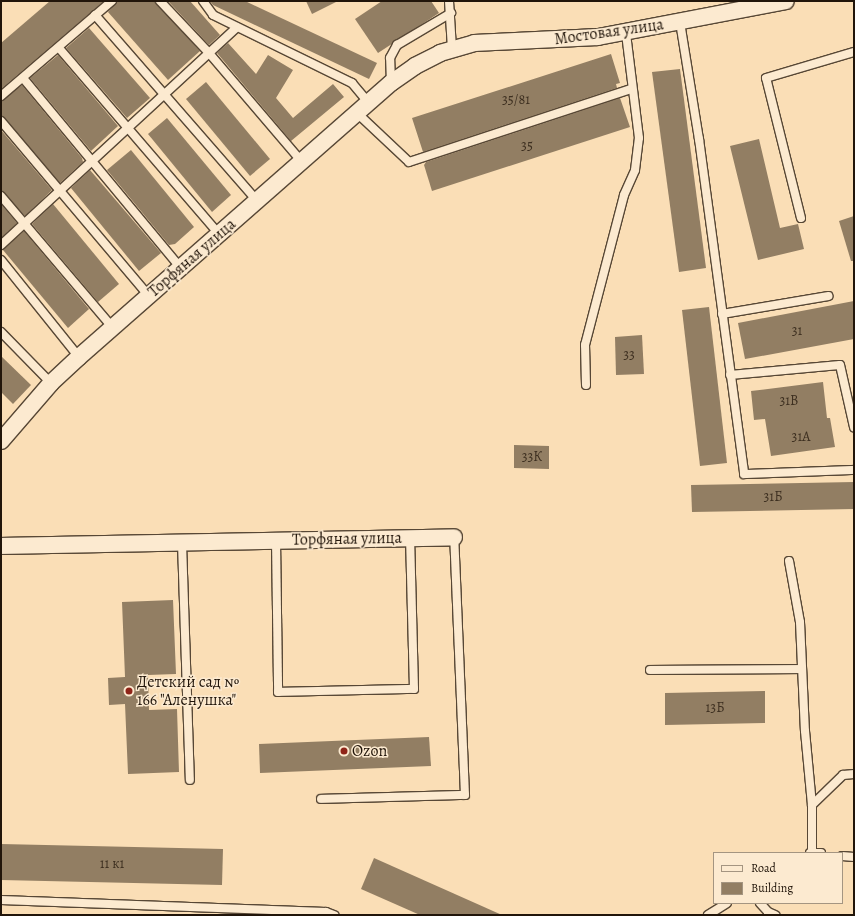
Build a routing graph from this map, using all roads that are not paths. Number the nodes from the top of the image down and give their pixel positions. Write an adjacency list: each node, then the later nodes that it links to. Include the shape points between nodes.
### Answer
1 (112, 1): 7 (lane)
2 (160, 1): 14 (lane)
3 (203, 1): 9 (lane, via 213,16)
4 (449, 1): 6 (lane)
5 (786, 1): 8 (street, Мостовая улица)
6 (451, 14): 12 (lane); 16 (lane, via 397,45 390,58)
7 (95, 15): 11 (lane); 18 (lane)
8 (680, 22): 10 (street, Мостовая улица); 36 (lane, via 699,138)
9 (237, 27): 14 (lane); 20 (lane, via 352,83)
10 (626, 32): 12 (street, Мостовая улица, via 575,40 474,43); 17 (lane)
11 (59, 48): 15 (lane); 22 (lane)
12 (452, 49): 16 (street, Мостовая улица, via 415,66)
13 (854, 52): 28 (lane, via 766,78)
14 (209, 53): 18 (lane); 24 (lane)
15 (23, 78): 19 (lane); 23 (lane)
16 (391, 83): 20 (street, Торфяная улица)
17 (631, 89): 20 (lane, via 409,162); 42 (lane, via 639,138 635,170 622,203 585,345)
18 (164, 95): 22 (lane); 27 (lane)
19 (1, 96)
20 (363, 108): 24 (street, Торфяная улица)
21 (1, 121): 25 (lane)
22 (128, 128): 23 (lane); 30 (lane)
23 (92, 161): 25 (lane); 33 (lane)
24 (302, 162): 27 (street, Торфяная улица)
25 (60, 191): 29 (lane); 34 (lane)
26 (1, 196): 29 (lane)
27 (257, 201): 30 (street, Торфяная улица)
28 (801, 218)
29 (25, 224): 31 (lane); 37 (lane)
30 (219, 234): 33 (street, Торфяная улица)
31 (1, 245)
32 (1, 260): 39 (lane)
33 (181, 268): 34 (street, Торфяная улица)
34 (149, 296): 37 (street, Торфяная улица)
35 (828, 296): 36 (lane)
36 (722, 314): 40 (lane)
37 (113, 328): 39 (street, Торфяная улица)
38 (1, 332): 41 (lane)
39 (79, 357): 41 (street, Торфяная улица)
40 (730, 375): 43 (lane, via 840,365); 45 (lane, via 744,474)
41 (51, 383): 44 (street, Торфяная улица)
42 (586, 385)
43 (854, 427)
44 (1, 441)
45 (854, 470)
46 (454, 536): 47 (street, Торфяная улица); 56 (lane, via 465,795)
47 (410, 537): 48 (street, Торфяная улица); 48 (lane, via 414,689 278,692)
48 (276, 540): 49 (street, Торфяная улица)
49 (182, 543): 50 (street, Торфяная улица); 55 (lane)
50 (1, 546)
51 (789, 561): 52 (lane, via 800,622)
52 (802, 669): 53 (lane); 57 (lane)
53 (650, 670)
54 (854, 774): 57 (lane, via 843,775)
55 (190, 780)
56 (322, 799)
57 (812, 805): 58 (lane)
58 (811, 852)
59 (843, 856): 60 (lane)
60 (854, 858)
61 (1, 900): 64 (lane, via 326,912)
62 (726, 904): 65 (lane)
63 (761, 904): 66 (lane)
64 (334, 915)
65 (708, 915)
66 (775, 915)

